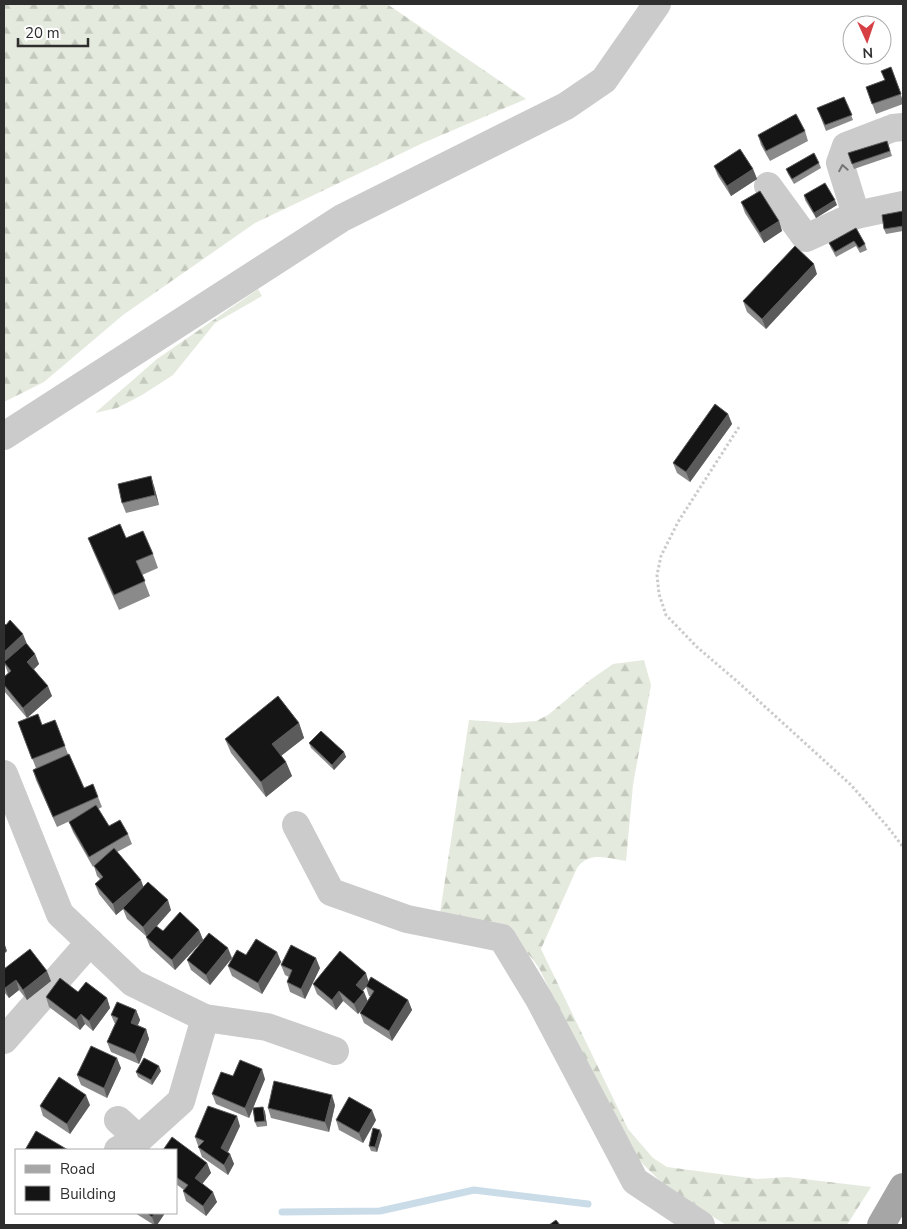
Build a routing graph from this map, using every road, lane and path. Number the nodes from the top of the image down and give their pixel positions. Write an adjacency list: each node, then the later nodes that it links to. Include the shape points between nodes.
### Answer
1 (658, 4): 7 (street, via 604,80 566,106 342,218)
2 (903, 127): 5 (street, one-way to 2, via 840,163 846,146)
3 (768, 186): 5 (street, via 806,238)
4 (903, 205): 5 (street)
5 (856, 215)
6 (739, 427): 10 (path, via 678,522 661,556 657,575 666,615 696,647 851,785)
7 (4, 436)
8 (4, 774): 11 (street, via 60,914)
9 (296, 825): 18 (street, via 331,892 407,919 502,938 539,999 635,1181)
10 (903, 847)
11 (90, 942): 12 (street, via 133,983); 13 (street)
12 (205, 1018): 14 (street, via 267,1027); 16 (street, via 181,1101)
13 (4, 1040)
14 (335, 1051)
15 (118, 1120): 16 (street)
16 (128, 1145)
17 (903, 1187): 19 (main road)
18 (700, 1225)
19 (881, 1225)

